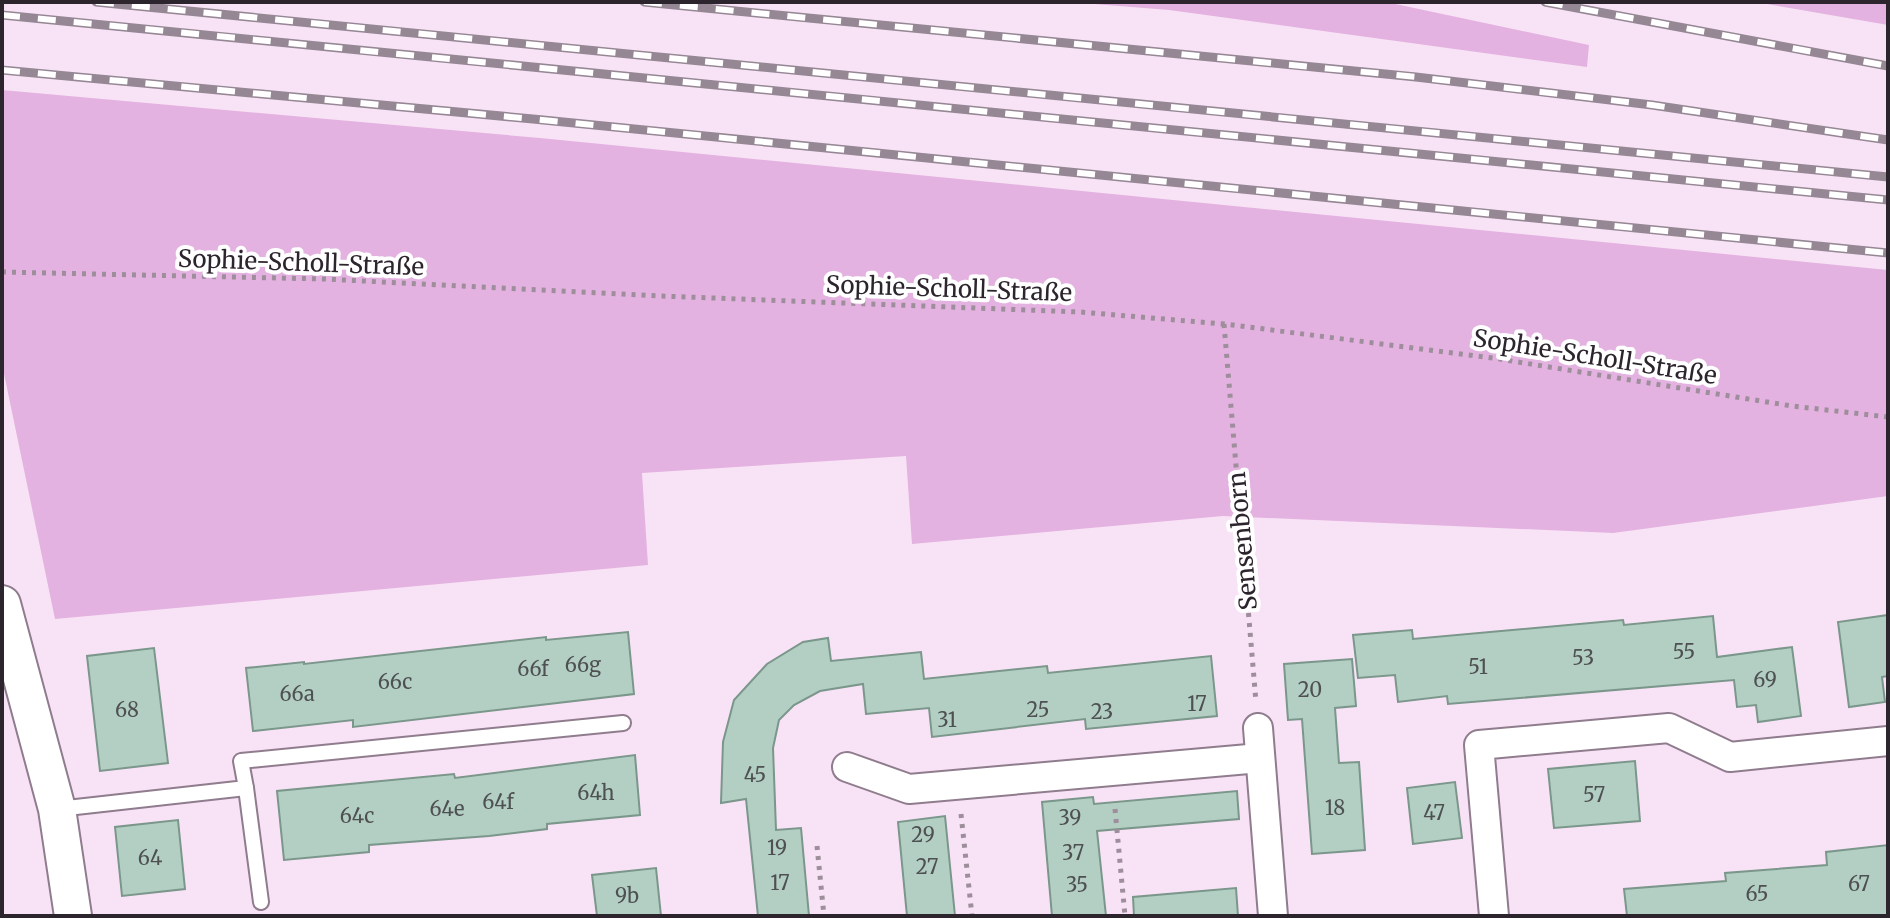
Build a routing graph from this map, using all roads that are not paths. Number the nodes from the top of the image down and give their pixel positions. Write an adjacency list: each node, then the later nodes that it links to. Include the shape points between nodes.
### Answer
1 (4, 617): 8 (street)
2 (623, 723): 7 (lane, via 241,761)
3 (1258, 728): 5 (street)
4 (1888, 741): 12 (street, via 1730,757 1669,728 1479,745)
5 (1260, 758): 6 (street, via 909,789); 11 (street)
6 (847, 767)
7 (246, 788): 8 (lane); 9 (lane)
8 (57, 809): 10 (street)
9 (261, 902)
10 (73, 916)
11 (1273, 916)
12 (1494, 916)

